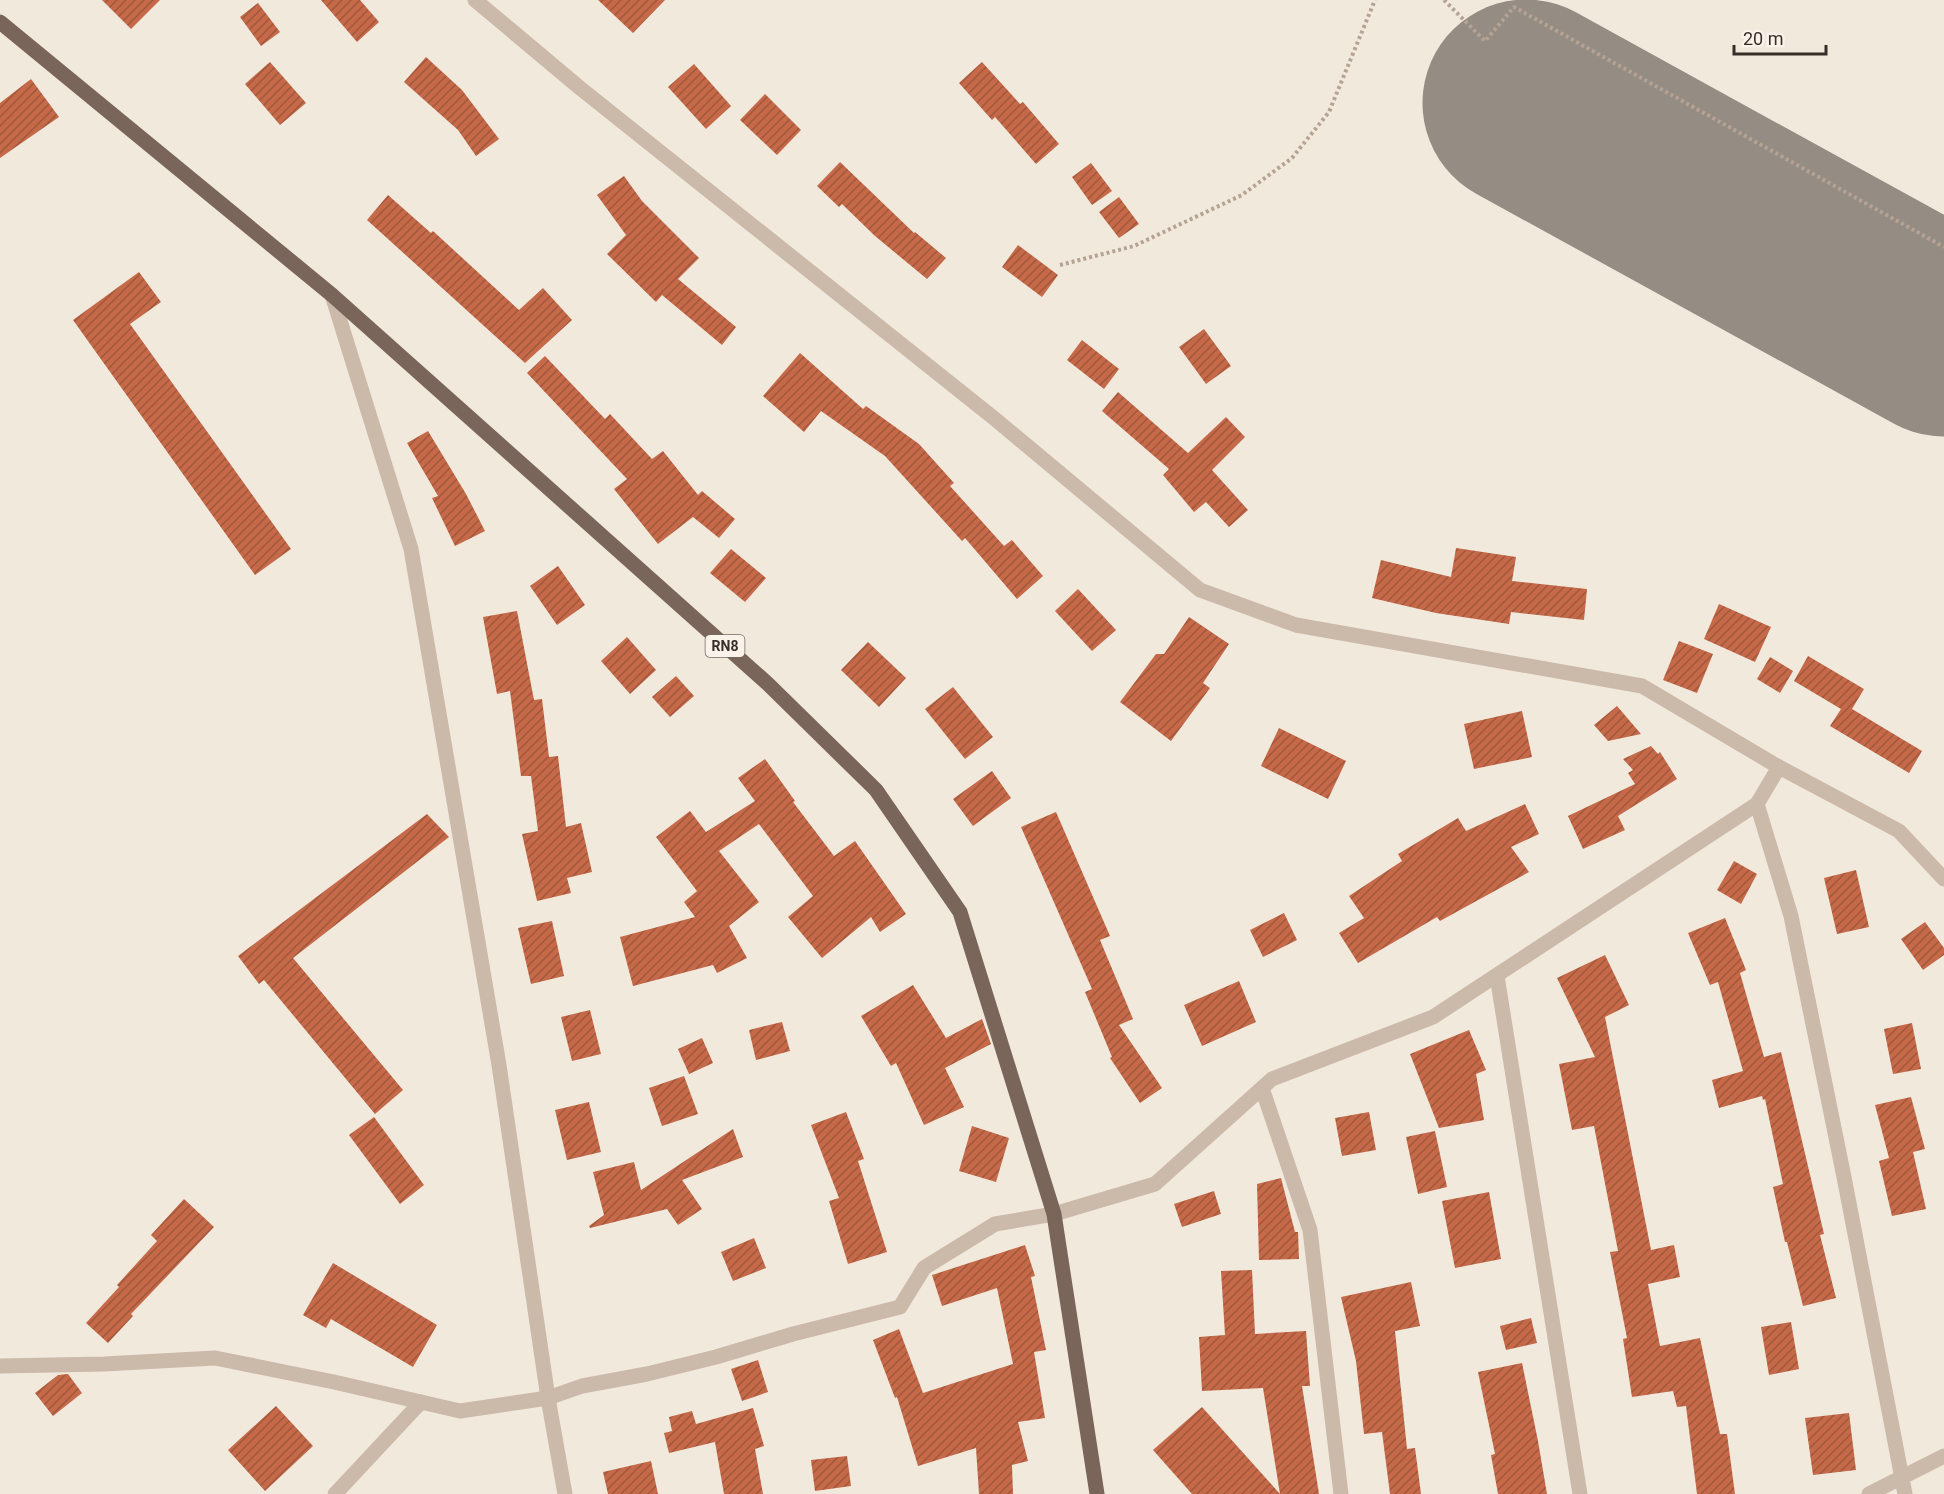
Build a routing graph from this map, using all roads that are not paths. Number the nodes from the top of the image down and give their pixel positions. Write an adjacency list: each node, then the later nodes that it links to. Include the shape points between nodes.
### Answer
1 (475, 0): 4 (street, via 995,419 1200,590 1296,625 1642,686)
2 (0, 22): 3 (main road, RN8)
3 (332, 295): 9 (main road, RN8, via 768,684 876,790 960,912); 11 (street, via 411,549 499,1065)
4 (1779, 767): 5 (street); 6 (street, via 1899,831)
5 (1757, 804): 7 (street); 14 (street, via 1791,916)
6 (1944, 879)
7 (1497, 976): 8 (street, via 1433,1017 1272,1079); 19 (street)
8 (1262, 1088): 9 (street, via 1155,1184); 18 (street, via 1310,1230)
9 (1054, 1214): 11 (street, via 995,1224 924,1268 900,1307 716,1357 582,1386); 17 (main road, RN8)
10 (0, 1366): 12 (street, via 215,1358)
11 (548, 1398): 12 (street, via 460,1411); 16 (street)
12 (421, 1402): 15 (street)
13 (1944, 1456): 14 (street)
14 (1903, 1478): 20 (street); 21 (street)
15 (335, 1494)
16 (565, 1494)
17 (1097, 1494)
18 (1341, 1494)
19 (1580, 1494)
20 (1869, 1494)
21 (1905, 1494)

